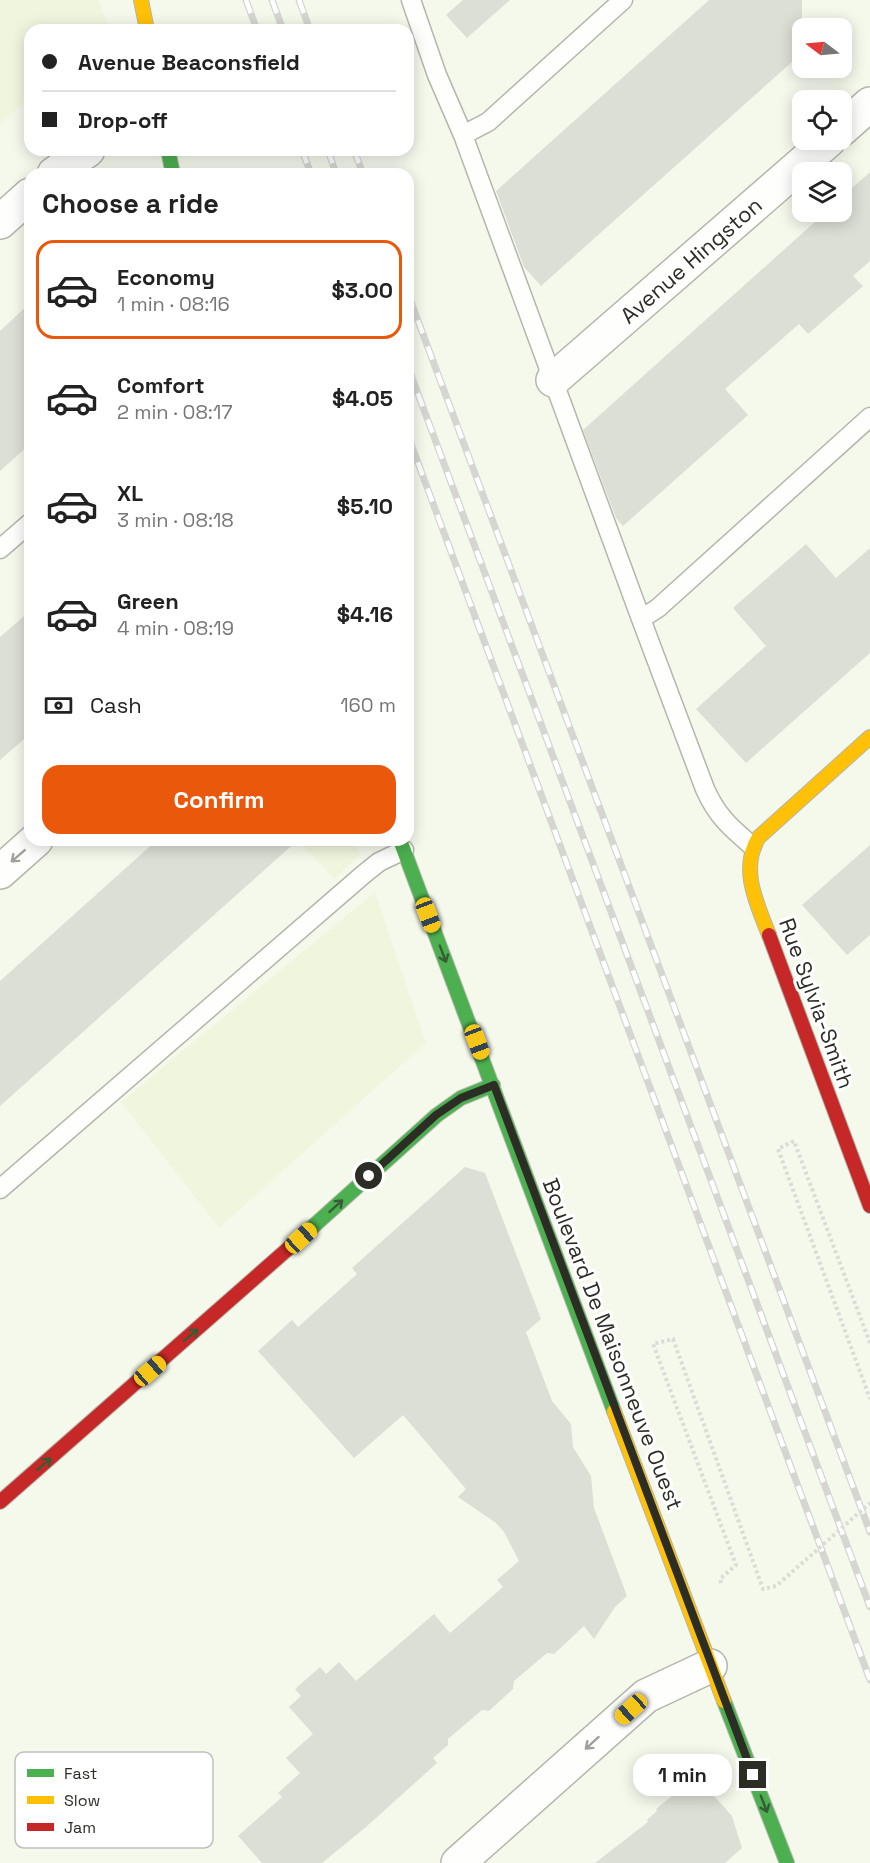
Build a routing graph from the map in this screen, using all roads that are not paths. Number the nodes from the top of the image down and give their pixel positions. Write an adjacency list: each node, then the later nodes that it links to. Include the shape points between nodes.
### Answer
1 (141, 0): 4 (street)
2 (411, 0): 5 (lane, via 437,75)
3 (624, 0): 5 (lane, via 488,122)
4 (146, 24)
5 (464, 135): 11 (lane)
6 (818, 150): 11 (street, Avenue Hingston)
7 (80, 156): 8 (street)
8 (62, 168)
9 (24, 200): 10 (street)
10 (0, 222)
11 (553, 380): 15 (lane)
12 (870, 417): 15 (lane)
13 (24, 528): 14 (lane)
14 (0, 549)
15 (641, 619): 20 (lane, via 714,808)
16 (870, 737): 20 (street)
17 (29, 846): 21 (street, one-way to 21)
18 (401, 846): 23 (lane)
19 (402, 846): 22 (street, Boulevard De Maisonneuve Ouest, one-way to 22)
20 (752, 846): 24 (street, Rue Sylvia-Smith, via 749,874 753,892)
21 (0, 872)
22 (494, 1085): 25 (street, one-way to 22, via 436,1115 461,1098); 26 (street, Boulevard De Maisonneuve Ouest)
23 (0, 1189)
24 (870, 1206)
25 (0, 1502)
26 (710, 1666): 27 (street, one-way to 27, via 646,1696); 28 (street, Boulevard De Maisonneuve Ouest, one-way to 28)
27 (458, 1863)
28 (787, 1863)

